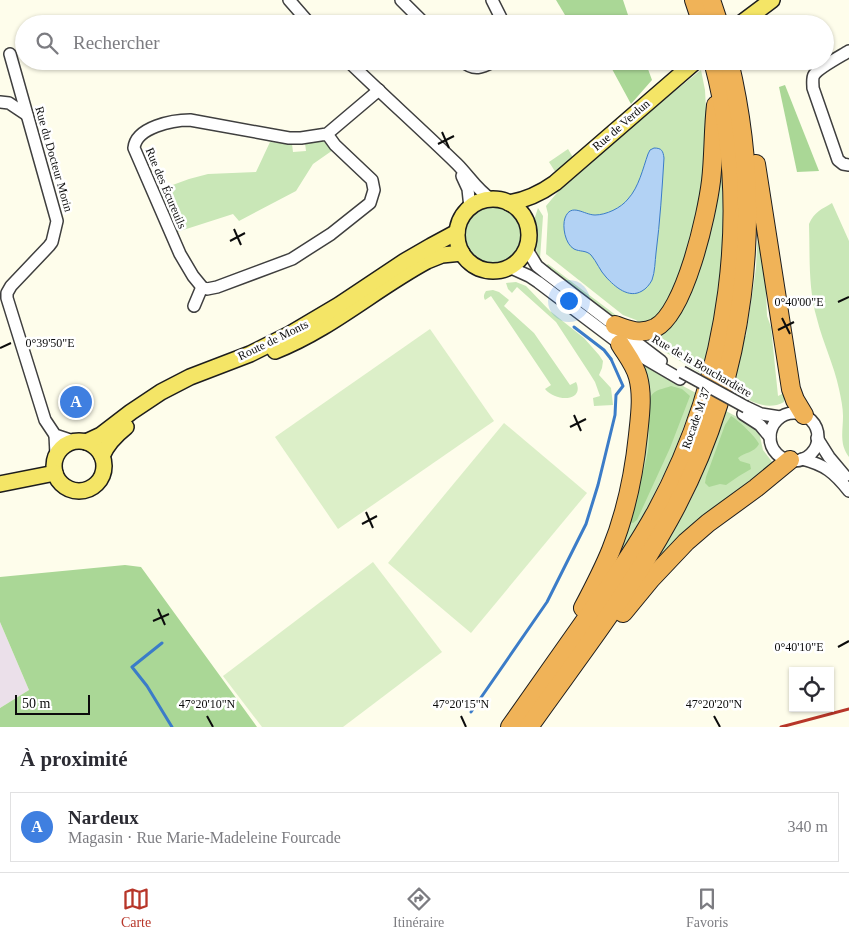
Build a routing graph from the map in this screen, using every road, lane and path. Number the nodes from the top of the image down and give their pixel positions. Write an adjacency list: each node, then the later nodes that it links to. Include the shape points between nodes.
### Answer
1 (289, 0): 7 (street)
2 (400, 0): 8 (street)
3 (492, 0): 9 (street)
4 (694, 0): 10 (highway)
5 (711, 0): 11 (highway)
6 (772, 0): 12 (main road)
7 (302, 15)
8 (416, 15)
9 (500, 15)
10 (699, 15)
11 (716, 15)
12 (751, 15)
13 (849, 51): 15 (street)
14 (10, 54): 25 (street, Rue du Docteur Morin)
15 (834, 61)
16 (358, 70): 22 (street)
17 (685, 70): 29 (main road, Rue de Verdun)
18 (715, 70): 21 (highway, Rocade M 37)
19 (731, 70): 24 (highway, Rocade M 37)
20 (820, 70): 28 (street, via 813,78 813,88 838,160)
21 (718, 85): 41 (highway, via 709,198 695,253 680,293 668,315 656,327 631,332); 59 (highway, Rocade M 37, via 730,160 732,237 721,332 702,406 685,452 656,512 626,562)
22 (379, 90): 26 (street); 27 (street)
23 (0, 102): 25 (street, via 8,103)
24 (738, 106): 45 (highway, via 755,158 791,389); 58 (highway, Rocade M 37, via 747,179 746,257 738,325 722,392 696,467 670,520)
25 (27, 115): 39 (street, Rue du Docteur Morin, via 57,221 52,242)
26 (327, 134): 38 (street, via 372,180 374,190 370,203 292,259 217,287); 38 (street, Rue des Écureuils, via 289,138 179,120 137,138 134,148 176,245)
27 (458, 165): 30 (street); 32 (street, via 468,189)
28 (849, 165)
29 (546, 189): 31 (main road, Rue de Verdun); 33 (main road, Rue de Verdun)
30 (491, 199): 31 (main road); 32 (main road)
31 (509, 203): 33 (main road)
32 (470, 208): 34 (main road, via 463,215)
33 (527, 223): 35 (main road)
34 (458, 232): 36 (main road); 50 (main road, Route de Monts, via 405,261 290,334 160,392 101,435)
35 (526, 248): 37 (main road); 41 (street, Rue de la Bouchardière, via 537,266)
36 (462, 253): 37 (main road, via 484,270); 52 (main road, Route de Monts, via 442,255 427,261 295,343 171,396 118,433)
37 (509, 267): 42 (street, Rue de la Bouchardière, via 538,282)
38 (202, 287): 40 (street)
39 (3, 293): 47 (street, via 43,415)
40 (194, 306)
41 (614, 325): 43 (street, Rue de la Bouchardière)
42 (620, 344): 43 (street, Rue de la Bouchardière); 59 (highway, via 635,369 640,390 640,422 631,482 620,524 601,574)
43 (681, 376): 44 (street, Rue de la Bouchardière)
44 (744, 411): 46 (street, Rue de la Bouchardière); 48 (street, Rue de la Bouchardière)
45 (804, 415): 46 (street, via 792,413); 49 (street, via 814,424)
46 (780, 417): 48 (street)
47 (55, 435): 50 (street); 51 (street)
48 (770, 437): 53 (street, via 776,452)
49 (818, 438): 53 (street, via 807,457); 55 (street)
50 (79, 442): 51 (main road, via 64,445); 52 (main road, via 92,445)
51 (56, 455): 54 (main road)
52 (102, 456): 54 (main road, via 99,480 86,489 79,491 64,486)
53 (796, 460): 57 (street, via 817,463 830,471); 58 (highway, via 686,542)
54 (55, 473): 56 (main road)
55 (849, 482)
56 (0, 484)
57 (849, 491)
58 (581, 654): 61 (highway, Rocade M 37)
59 (553, 667): 60 (highway, Rocade M 37)
60 (510, 727)
61 (529, 727)

